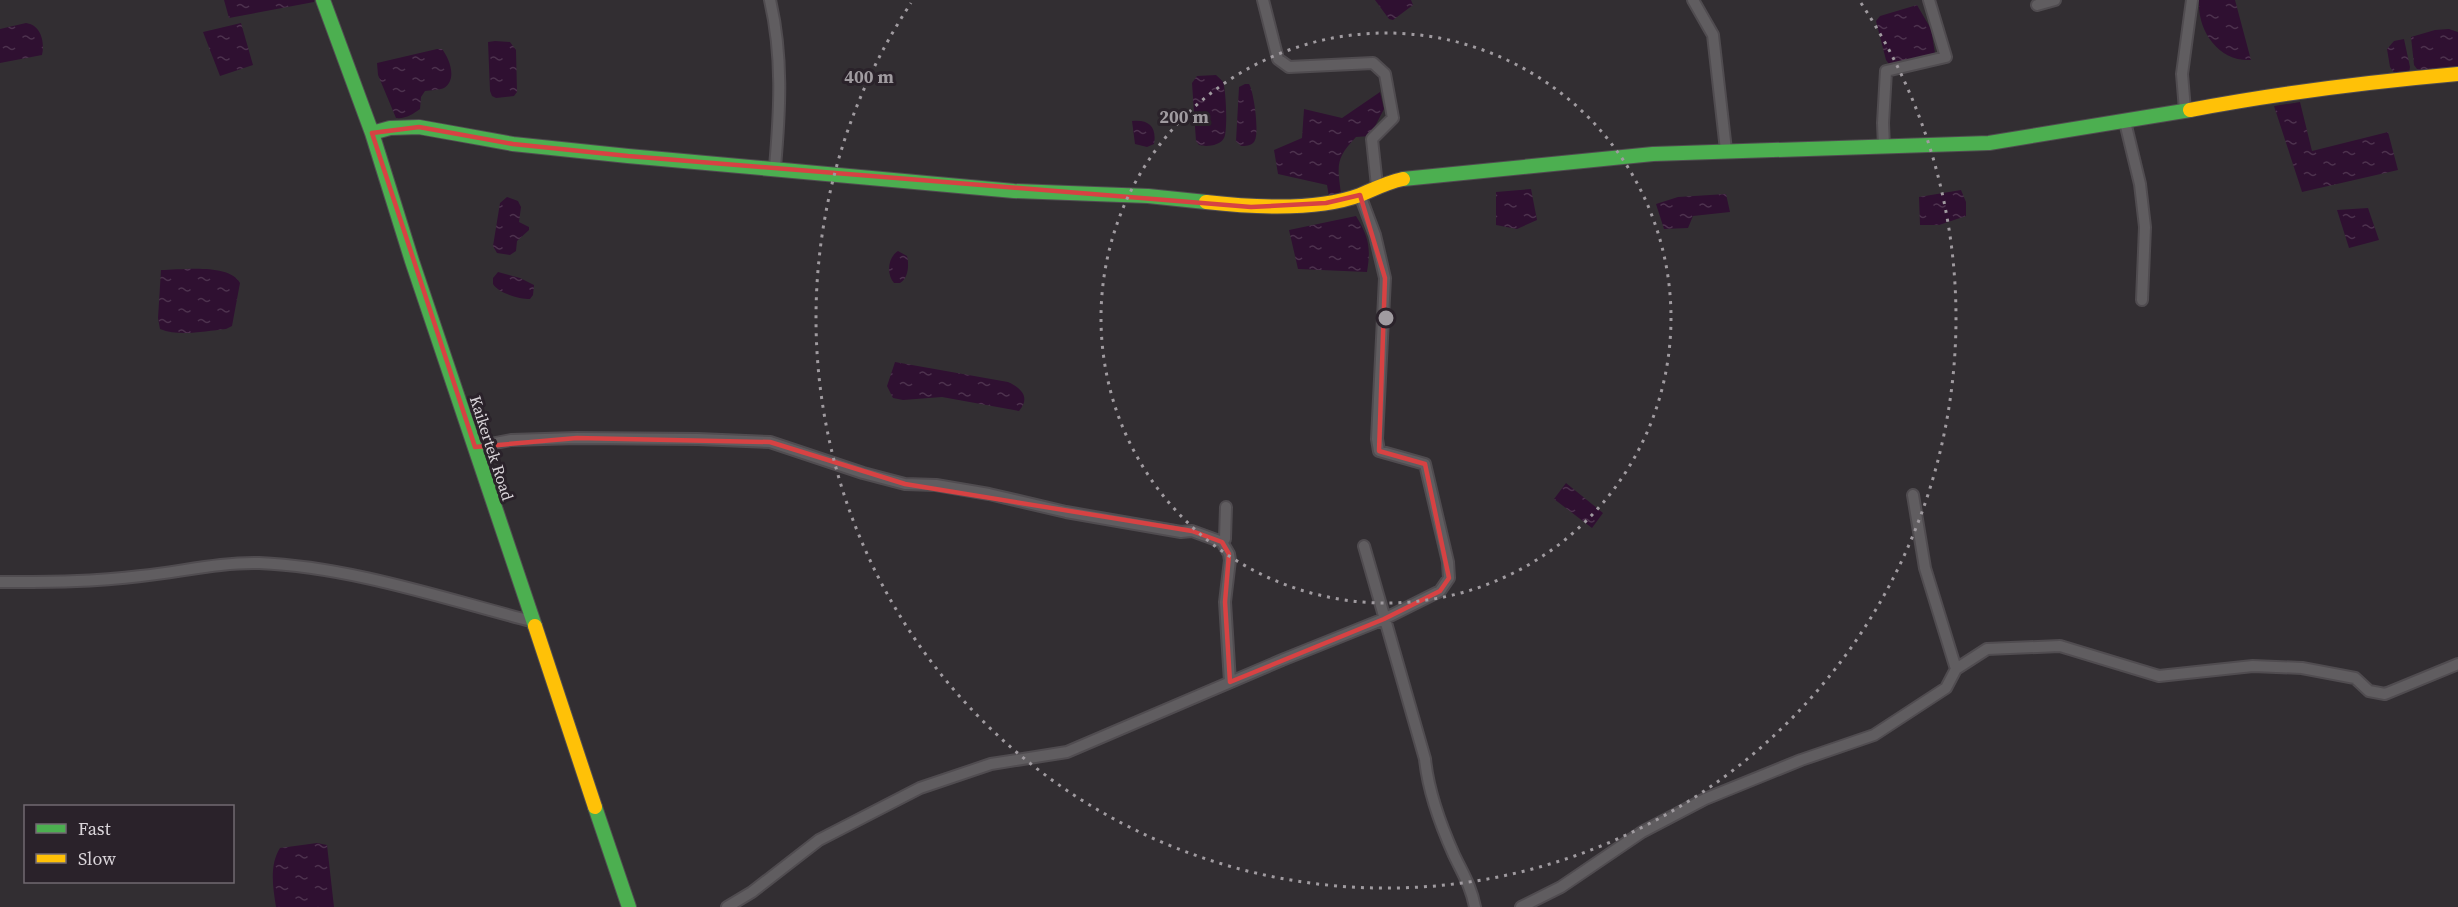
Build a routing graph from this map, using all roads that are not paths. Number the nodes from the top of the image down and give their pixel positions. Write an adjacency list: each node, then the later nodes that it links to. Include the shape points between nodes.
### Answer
1 (323, 0): 12 (main road, Kaikertek Road)
2 (770, 0): 15 (street, via 778,33 780,93)
3 (1263, 0): 16 (street, via 1278,59 1289,67 1373,63 1385,74 1393,118 1372,139)
4 (1693, 0): 14 (street, via 1713,35)
5 (1929, 0): 13 (street, via 1946,57 1886,71)
6 (2055, 0): 8 (street)
7 (2192, 0): 10 (street, via 2182,74)
8 (2037, 5)
9 (2458, 74): 10 (main road, via 2274,94)
10 (2185, 110): 11 (main road)
11 (2125, 122): 13 (main road, via 1989,143); 18 (street, via 2140,184 2145,227)
12 (372, 133): 15 (main road, via 419,127 513,144); 19 (main road, Kaikertek Road)
13 (1884, 147): 14 (main road)
14 (1726, 150): 16 (main road, via 1412,178)
15 (775, 167): 17 (main road, via 1014,191 1148,196 1251,207 1326,203)
16 (1377, 186): 17 (main road)
17 (1360, 195): 25 (street, via 1385,278 1379,451 1425,464 1449,578 1440,591)
18 (2142, 300)
19 (475, 447): 22 (street, via 511,440 577,438 770,442 905,484 936,485 1066,512 1192,531); 26 (main road, Kaikertek Road)
20 (1913, 495): 28 (street, via 1925,568)
21 (1226, 507): 22 (street)
22 (1222, 542): 29 (street, via 1230,560 1225,602)
23 (1364, 546): 25 (street)
24 (0, 582): 26 (street, via 118,579 258,563 365,578)
25 (1384, 619): 29 (street); 32 (street, via 1426,774 1454,853 1472,888)
26 (531, 621): 30 (main road, Kaikertek Road)
27 (2458, 664): 28 (street, via 2385,694 2369,691 2355,678 2302,668 2253,666 2159,676 2060,646 1988,649)
28 (1956, 669): 33 (street, via 1946,688 1874,735 1705,799 1642,832 1561,887)
29 (1230, 682): 31 (street, via 1067,752 991,764 920,788 819,840)
30 (629, 907)
31 (727, 907)
32 (1475, 907)
33 (1521, 907)

